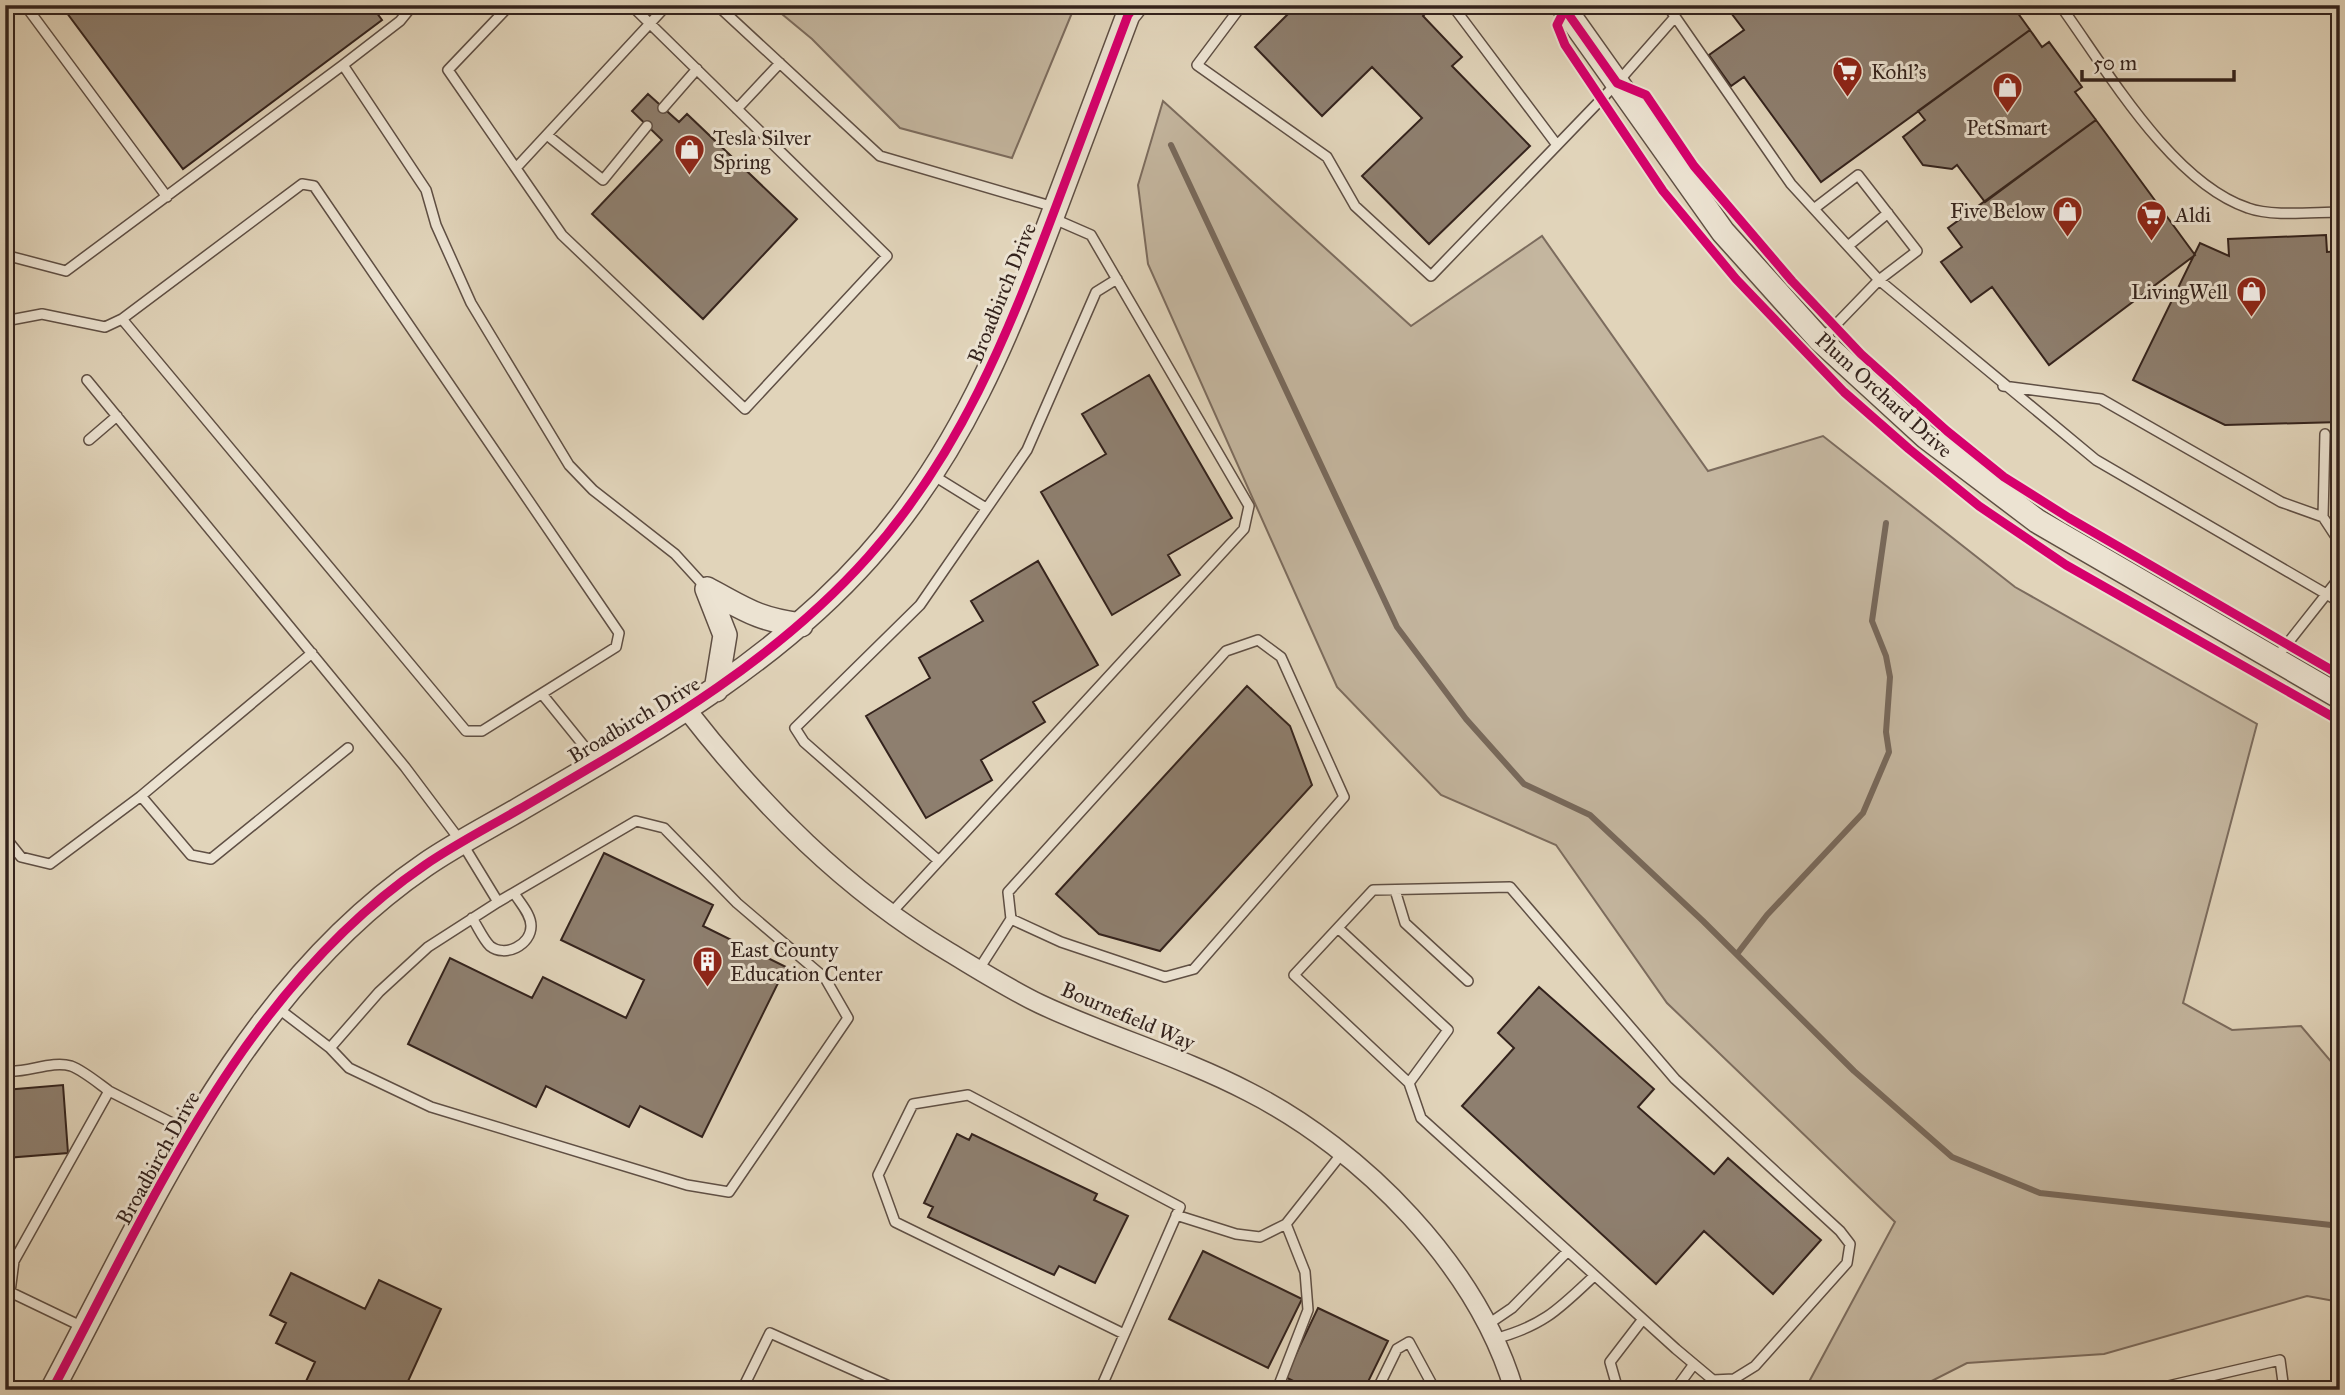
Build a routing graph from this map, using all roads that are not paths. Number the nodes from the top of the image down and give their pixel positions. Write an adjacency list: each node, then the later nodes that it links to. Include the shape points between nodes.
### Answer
1 (25, 5): 25 (lane)
2 (413, 5): 16 (lane, via 400,21)
3 (510, 5): 24 (lane, via 448,70)
4 (631, 5): 14 (lane)
5 (667, 5): 14 (lane)
6 (717, 5): 15 (lane)
7 (1136, 5): 28 (street, Broadbirch Drive, via 1128,15)
8 (1242, 5): 23 (lane, via 1197,65 1327,157 1355,206 1431,276)
9 (1452, 5): 23 (lane)
10 (1562, 5): 18 (street, Plum Orchard Drive)
11 (1667, 5): 13 (lane)
12 (2060, 5): 27 (lane, via 2168,153 2216,192 2250,209)
13 (1675, 17): 18 (lane); 26 (lane, via 1791,184)
14 (650, 23): 17 (lane); 22 (lane)
15 (780, 63): 20 (lane); 28 (lane, via 880,156)
16 (343, 65): 25 (lane); 47 (lane, via 426,190 436,225 471,303 569,465 593,491 661,541)
17 (697, 69): 19 (lane); 20 (lane)
18 (1617, 83): 23 (lane); 36 (street, Plum Orchard Drive, via 1723,232)
19 (663, 108)
20 (737, 109): 24 (lane, via 887,256 745,409 562,235)
21 (647, 126): 22 (lane, via 603,180)
22 (547, 135): 24 (lane)
23 (1557, 145)
24 (516, 168)
25 (167, 197): 31 (lane, via 66,271)
26 (1815, 208): 29 (lane, via 1858,175); 30 (lane)
27 (2340, 212)
28 (1054, 213): 32 (lane, via 1091,235); 42 (street, Broadbirch Drive, via 1004,342 954,440)
29 (1888, 213): 30 (lane); 33 (lane, via 1917,251)
30 (1848, 246): 33 (lane)
31 (5, 255)
32 (1117, 279): 43 (lane, via 1096,292 1027,450); 62 (lane, via 1249,506 1244,529)
33 (1879, 280): 36 (lane); 38 (lane)
34 (122, 318): 35 (lane, via 105,327 42,314); 54 (lane, via 466,731 482,731); 54 (lane, via 302,184 314,187 619,633 616,648)
35 (5, 321)
36 (1821, 340): 52 (street, Plum Orchard Drive, via 1926,437 2037,521)
37 (88, 380): 39 (lane)
38 (2003, 386): 44 (lane, via 2101,398 2281,502); 48 (lane, via 2096,460)
39 (117, 416): 41 (lane); 51 (lane)
40 (2325, 434): 44 (lane)
41 (89, 440)
42 (931, 474): 43 (lane); 50 (street, Broadbirch Drive, via 870,555)
43 (986, 508): 62 (lane, via 920,606 795,728 804,742)
44 (2323, 517): 45 (lane)
45 (2340, 542)
46 (2340, 578): 48 (lane)
47 (707, 589): 50 (street, via 745,612); 53 (street, via 725,635)
48 (2324, 594): 49 (lane); 52 (lane)
49 (2340, 602)
50 (801, 625): 53 (street, Broadbirch Drive)
51 (312, 653): 59 (lane); 61 (lane)
52 (2275, 659): 55 (street, Plum Orchard Drive)
53 (716, 690): 56 (street, Broadbirch Drive)
54 (542, 694): 58 (lane)
55 (2340, 697)
56 (687, 710): 58 (street, Broadbirch Drive); 68 (street, Bournefield Way, via 743,781 789,828 853,885)
57 (348, 748): 59 (lane, via 211,859 191,855)
58 (598, 763): 61 (street, Broadbirch Drive)
59 (141, 796): 60 (lane, via 50,864 21,856)
60 (5, 838)
61 (463, 843): 67 (lane); 74 (street, Broadbirch Drive, via 425,865 355,919)
62 (939, 861): 68 (lane)
63 (1395, 890): 71 (lane, via 1373,890); 73 (lane, via 1405,923); 90 (lane, via 1510,887 1675,1079 1850,1244 1847,1263 1755,1366 1734,1379 1713,1380)
64 (514, 893): 67 (lane); 69 (lane, via 530,917 530,933 521,945 505,951 491,946); 75 (lane, via 636,821 664,828 737,903 825,978 848,1018 729,1192 687,1185 430,1107 349,1068)
65 (2340, 895): 66 (lane)
66 (2340, 901)
67 (498, 902): 69 (lane)
68 (892, 912): 72 (street, Bournefield Way)
69 (472, 918): 75 (lane, via 428,947 379,992)
70 (1011, 919): 70 (lane, via 1008,892 1226,651 1258,640 1281,657 1344,797 1194,969 1165,977 1061,942); 72 (lane)
71 (1338, 928): 77 (lane, via 1448,1030); 77 (lane, via 1294,975)
72 (979, 969): 80 (street, Bournefield Way, via 1039,1003 1250,1092)
73 (1468, 981)
74 (274, 1005): 75 (lane); 79 (street, Broadbirch Drive)
75 (330, 1048)
76 (5, 1071): 78 (lane, via 71,1066)
77 (1409, 1083): 83 (lane, via 1421,1118)
78 (109, 1091): 79 (lane); 85 (lane, via 14,1261)
79 (190, 1132): 87 (street, Broadbirch Drive)
80 (1343, 1152): 82 (lane); 88 (street, Bournefield Way, via 1425,1231)
81 (1177, 1215): 82 (lane, via 1260,1237); 89 (lane); 89 (lane, via 1180,1207 968,1095 913,1104 878,1175 895,1222)
82 (1286, 1224): 95 (lane, via 1304,1272 1308,1310)
83 (1567, 1252): 84 (lane); 88 (lane)
84 (1594, 1276): 86 (lane); 88 (lane, via 1550,1317 1523,1331)
85 (7, 1294): 87 (lane)
86 (1643, 1319): 90 (lane); 99 (lane, via 1610,1362)
87 (85, 1329): 91 (street, Broadbirch Drive)
88 (1490, 1332): 98 (street, Bournefield Way)
89 (1124, 1334): 94 (lane)
90 (1694, 1364): 100 (lane)
91 (52, 1390)
92 (742, 1390): 93 (lane, via 770,1333)
93 (898, 1390)
94 (1100, 1390)
95 (1277, 1390)
96 (1377, 1390): 97 (lane, via 1397,1349 1409,1342)
97 (1435, 1390)
98 (1514, 1390)
99 (1618, 1390)
100 (1675, 1390)
101 (2151, 1390): 102 (lane, via 2280,1360)
102 (2284, 1390)

